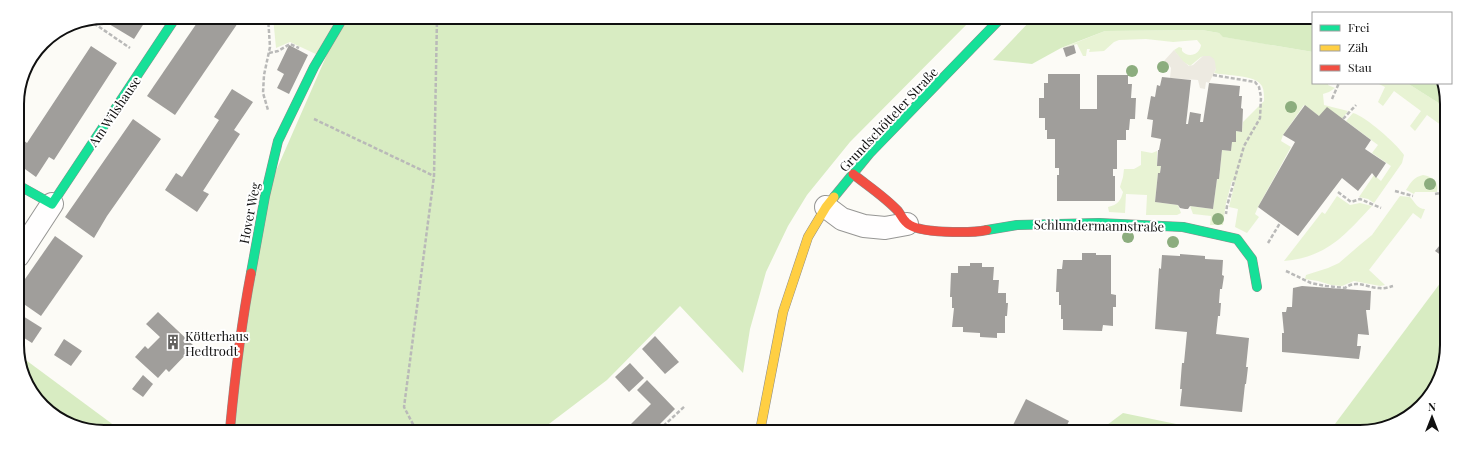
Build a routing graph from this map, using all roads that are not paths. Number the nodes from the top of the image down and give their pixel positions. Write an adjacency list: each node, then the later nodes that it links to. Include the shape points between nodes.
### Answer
1 (171, 24): 6 (street, Am Wilshause)
2 (339, 24): 11 (street, Hover Weg, via 314,67 278,141 265,196 242,327)
3 (995, 24): 4 (street, Grundschötteler Straße, via 870,153)
4 (853, 174): 7 (street, Grundschötteler Straße); 8 (street, via 884,198)
5 (24, 188): 6 (street)
6 (52, 204): 9 (street, Am Wilshause)
7 (826, 207): 8 (street, Schlundermannstraße, via 842,219 864,226 885,228); 12 (street, Grundschötteler Straße, via 808,238 783,312)
8 (907, 224): 10 (street, Schlundermannstraße, via 929,231 977,232 1017,225 1106,223 1183,227 1237,239 1252,258)
9 (24, 247)
10 (1257, 288)
11 (230, 425)
12 (761, 425)

